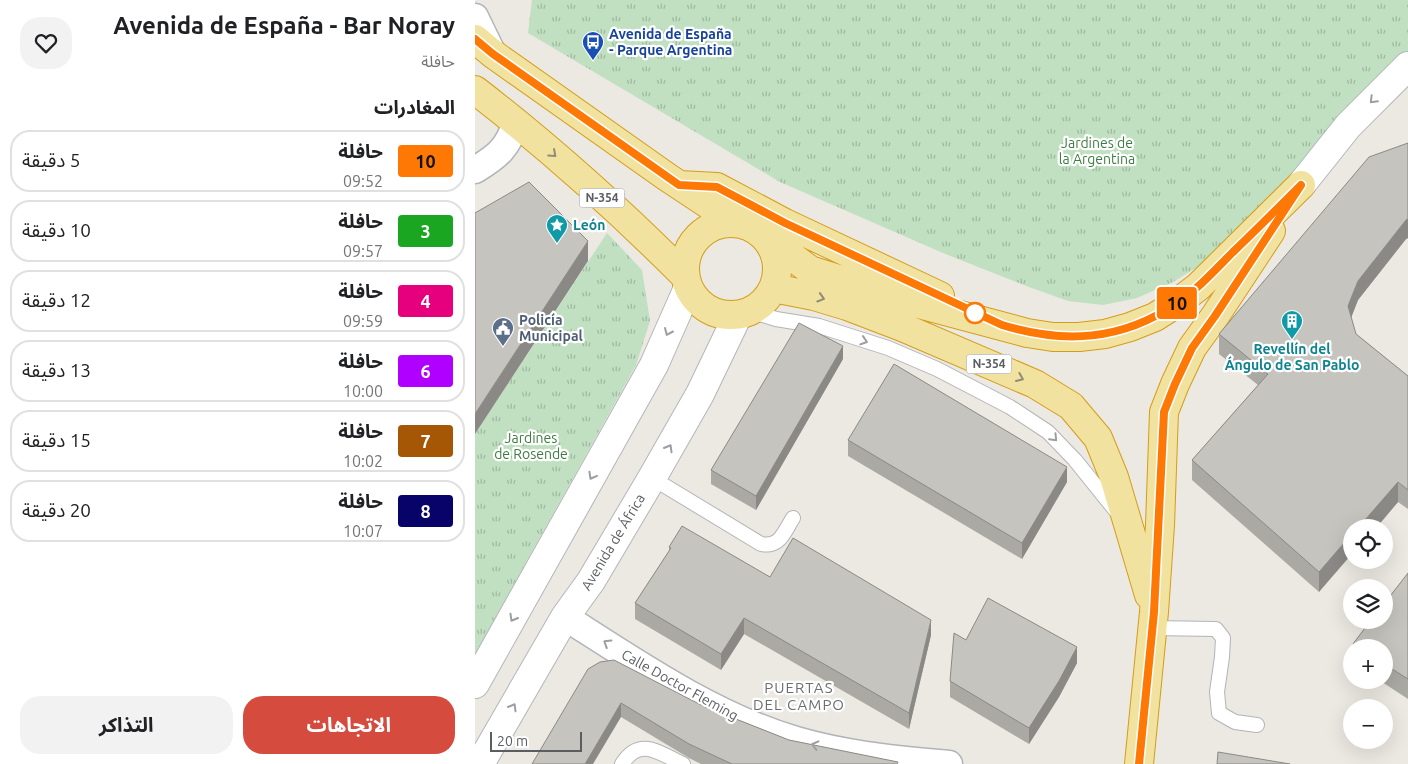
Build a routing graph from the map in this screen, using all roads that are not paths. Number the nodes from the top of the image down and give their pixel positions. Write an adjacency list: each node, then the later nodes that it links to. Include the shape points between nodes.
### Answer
1 (475, 17): 2 (street)
2 (484, 46): 7 (highway)
3 (1408, 66): 8 (main road, one-way to 8, via 1347,126)
4 (475, 90): 5 (highway, N-354)
5 (516, 122): 6 (street, via 503,149 494,159); 10 (highway, N-354, one-way to 10, via 634,226)
6 (475, 170)
7 (679, 185): 9 (highway); 13 (highway, via 717,187 785,223)
8 (1301, 185): 13 (highway, via 1197,287 1155,317 1105,334 1079,337 1027,333); 18 (highway, via 1192,348 1164,412)
9 (747, 227): 10 (highway, via 723,223 701,233 687,252 684,264); 11 (highway, via 767,240 776,257 777,276); 13 (highway, via 810,270 915,303)
10 (686, 282): 12 (highway, N-354, via 694,298 709,309 726,315); 19 (main road, one-way to 19, via 654,364)
11 (773, 288): 12 (highway, via 759,305); 16 (highway, N-354, one-way to 16, via 814,296 902,328 1035,384 1071,406 1098,438 1114,477)
12 (744, 313): 14 (main road, Avenida de África, one-way to 12); 16 (lane, one-way to 16, via 819,326 888,348 1010,407 1048,432 1093,481)
13 (1002, 325)
14 (652, 478): 15 (lane, via 761,544 778,542); 17 (main road, Avenida de África, via 591,581)
15 (793, 518)
16 (1129, 529): 18 (highway, N-354)
17 (565, 617): 21 (main road, Avenida de África, one-way to 17); 24 (street, Calle Doctor Fleming, one-way to 17, via 857,755 795,740 737,718 659,676)
18 (1153, 620): 20 (lane, via 1215,629 1223,638 1217,692 1219,713 1235,722); 25 (highway)
19 (475, 684)
20 (1257, 725)
21 (480, 764)
22 (622, 764): 23 (lane, via 632,751 645,748)
23 (683, 764)
24 (949, 764)
25 (1139, 764)

